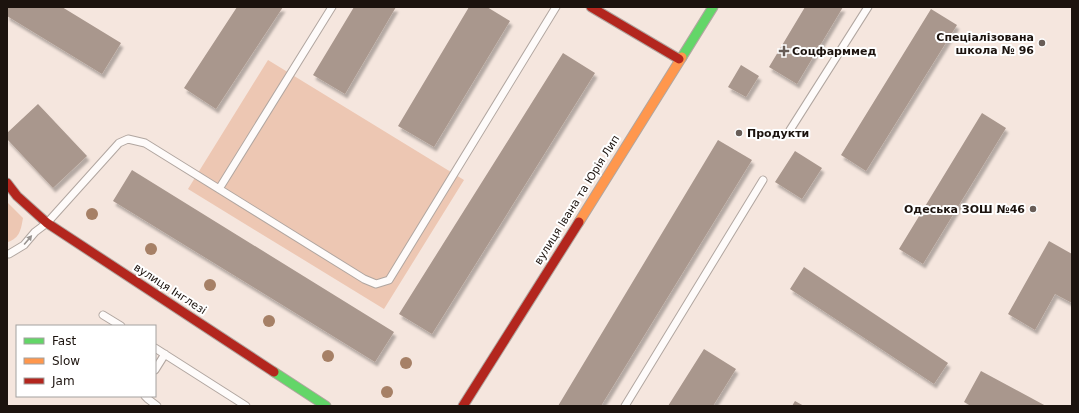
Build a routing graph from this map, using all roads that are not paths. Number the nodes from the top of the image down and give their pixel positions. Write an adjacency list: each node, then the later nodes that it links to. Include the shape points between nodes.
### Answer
1 (332, 7): 10 (lane)
2 (556, 7): 10 (lane, via 389,280 376,284 364,279)
3 (591, 7): 6 (street)
4 (713, 7): 6 (street, вулиця Івана та Юрія Лип)
5 (868, 7): 7 (lane)
6 (679, 59): 22 (street, вулиця Івана та Юрія Лип)
7 (790, 130)
8 (763, 180): 23 (lane)
9 (7, 183): 11 (street, вулиця Інглезі, via 17,196)
10 (219, 189): 11 (lane, via 145,143 128,139 119,143)
11 (47, 223): 12 (lane, one-way to 11); 21 (street, вулиця Інглезі)
12 (8, 256)
13 (103, 315): 14 (lane)
14 (119, 325)
15 (156, 349): 16 (lane)
16 (165, 354): 17 (lane); 20 (lane)
17 (156, 368)
18 (146, 397): 19 (lane)
19 (157, 406)
20 (246, 406)
21 (326, 406)
22 (463, 406)
23 (625, 406)

